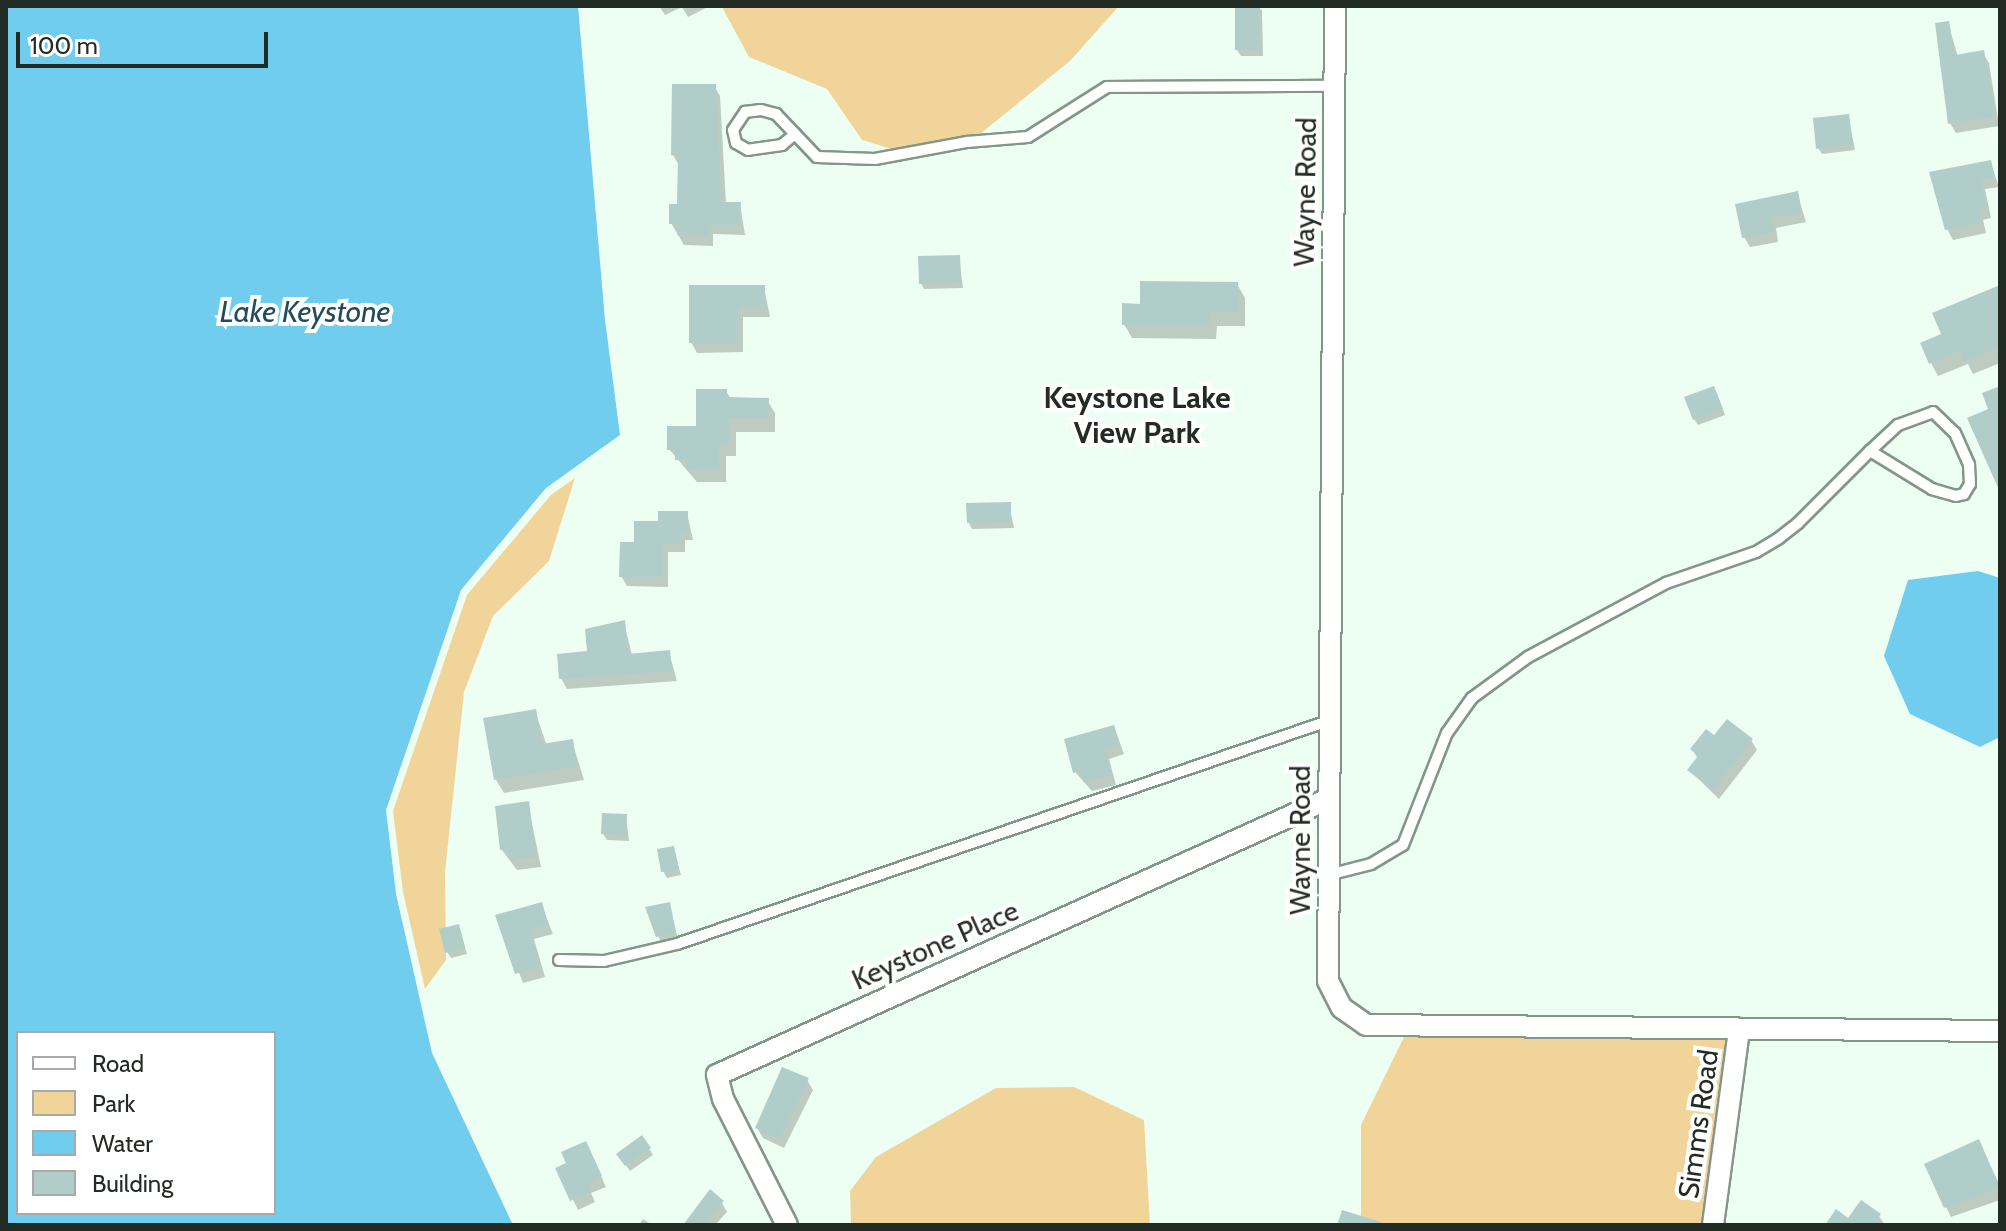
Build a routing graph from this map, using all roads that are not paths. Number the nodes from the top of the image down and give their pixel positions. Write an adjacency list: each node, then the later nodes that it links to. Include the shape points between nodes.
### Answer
1 (1335, 6): 2 (street, Wayne Road)
2 (1334, 86): 3 (lane, via 1107,87 1028,137 875,159 817,157); 5 (street, Wayne Road)
3 (795, 134): 3 (lane, via 782,145 748,150 736,143 733,130 745,112 761,110 776,114)
4 (1870, 451): 4 (lane, via 1898,425 1933,412 1955,433 1969,465 1970,484 1956,496 1932,489); 7 (lane, via 1779,538 1756,552 1666,583 1528,657 1472,698 1447,733 1403,845 1371,864)
5 (1328, 721): 6 (street, Wayne Road); 8 (lane, via 677,944 604,961)
6 (1328, 799): 7 (street, Wayne Road); 11 (street, Keystone Place, via 717,1075 723,1099)
7 (1328, 875): 9 (street, Wayne Road, via 1328,981 1342,1008 1366,1025)
8 (559, 960)
9 (1739, 1029): 10 (street, Wayne Road); 12 (street, Simms Road)
10 (2000, 1031)
11 (787, 1225)
12 (1713, 1225)

